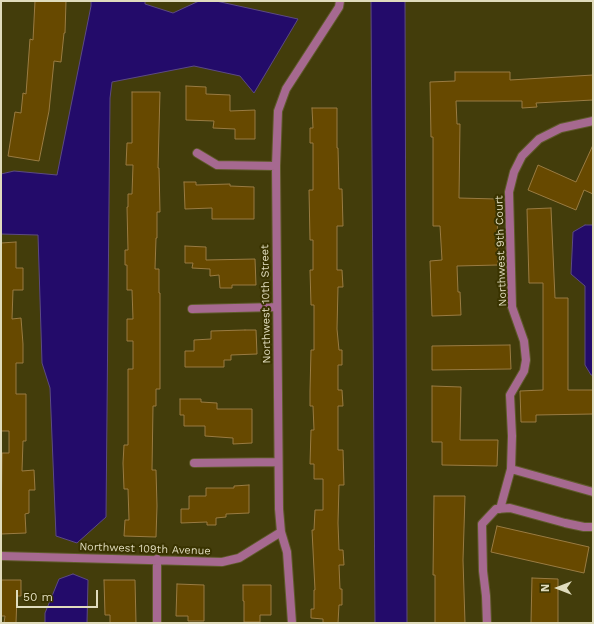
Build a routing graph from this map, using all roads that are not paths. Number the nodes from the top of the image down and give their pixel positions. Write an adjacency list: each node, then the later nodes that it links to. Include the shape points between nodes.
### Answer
1 (340, 1): 4 (street, Northwest 10th Street, via 339,7 286,89 278,111)
2 (593, 121): 9 (street, Northwest 9th Court, via 561,128 539,139 522,156 514,172 509,192 512,307 524,341 526,360 524,371 510,395)
3 (197, 153): 4 (street, via 217,165)
4 (276, 166): 5 (street, Northwest 10th Street)
5 (277, 307): 6 (street); 7 (street, Northwest 10th Street)
6 (192, 309)
7 (278, 462): 8 (street); 13 (street, Northwest 10th Street)
8 (194, 463)
9 (511, 469): 10 (street); 11 (street, Northwest 9th Court)
10 (593, 492)
11 (500, 509): 12 (street, via 510,508 565,523); 18 (street, via 496,509 482,524)
12 (593, 527)
13 (281, 532): 15 (street, Northwest 109th Avenue, via 239,558 222,562); 17 (street, Northwest 10th Street, via 287,552)
14 (1, 556): 15 (street, Northwest 109th Avenue)
15 (157, 559): 16 (street)
16 (157, 623)
17 (292, 623)
18 (487, 623)

